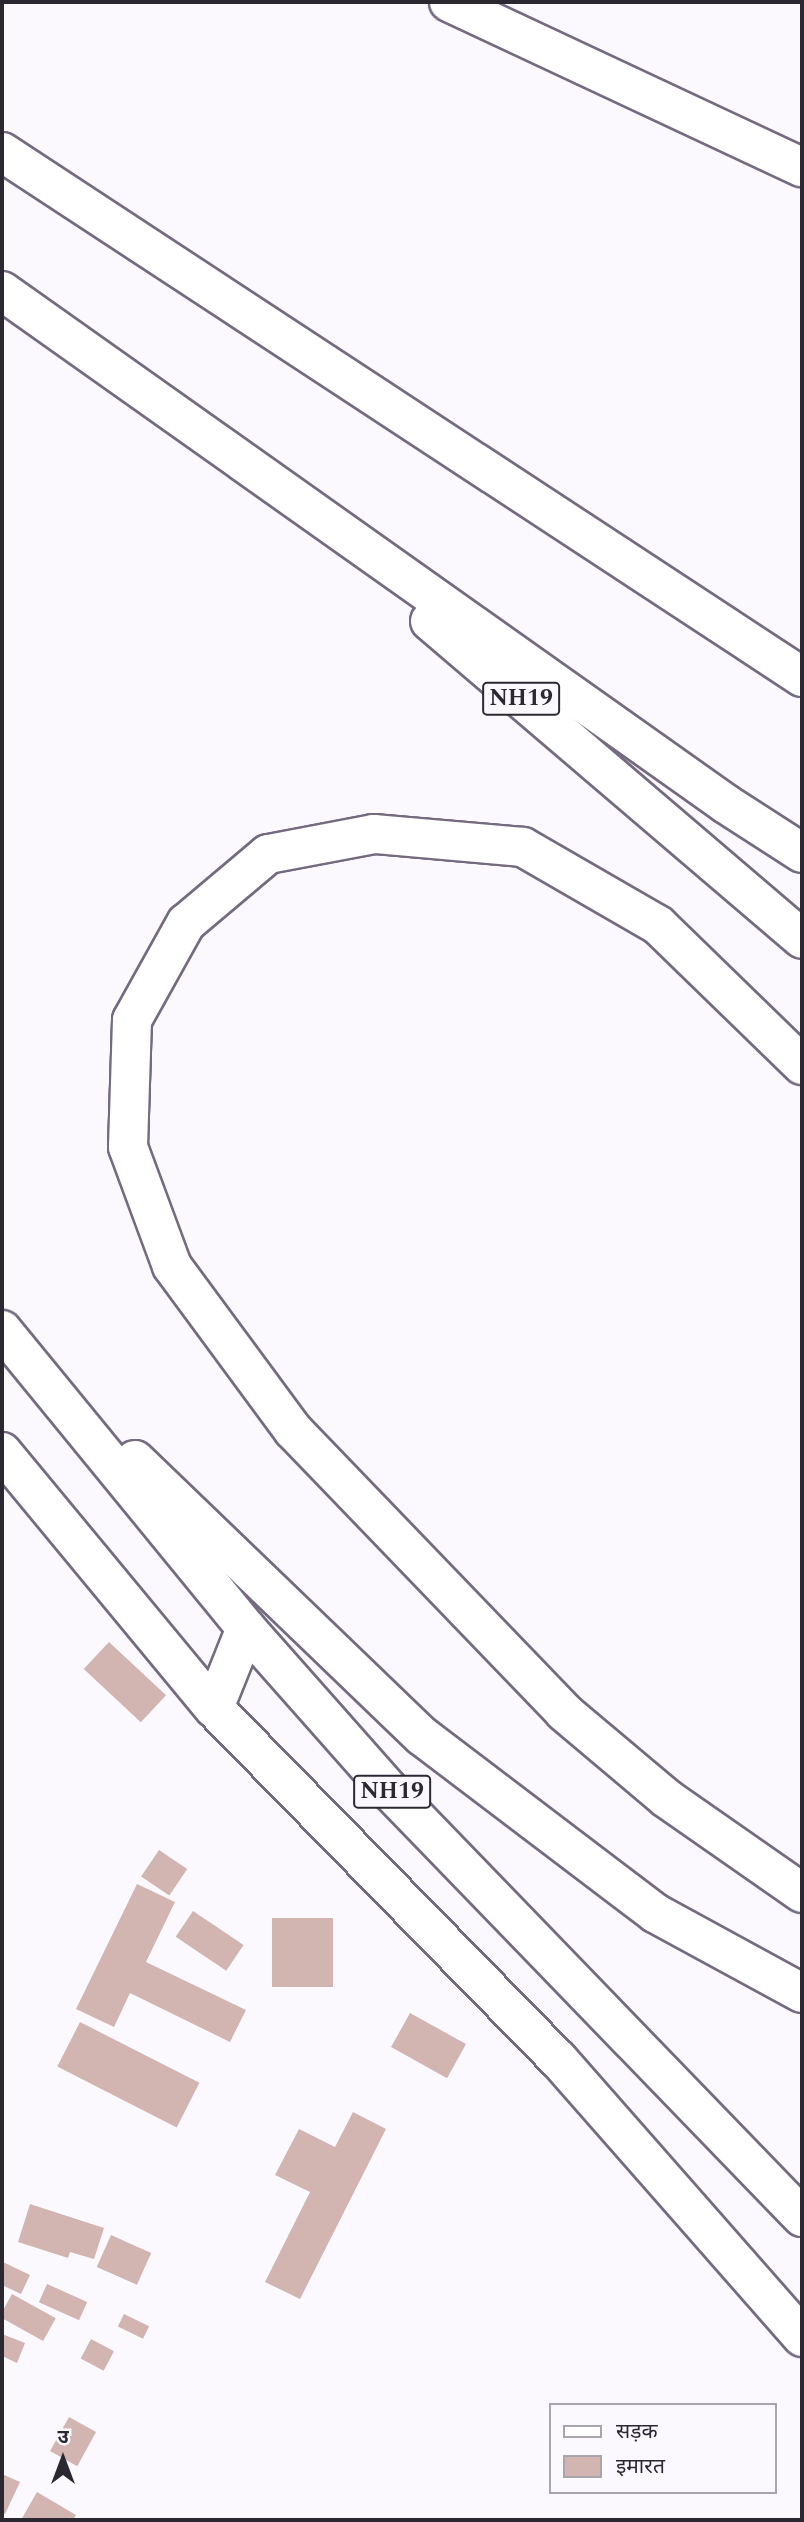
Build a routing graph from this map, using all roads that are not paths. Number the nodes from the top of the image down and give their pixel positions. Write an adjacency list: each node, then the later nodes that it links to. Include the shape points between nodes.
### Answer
1 (449, 2): 3 (main road)
2 (2, 152): 6 (main road)
3 (802, 167)
4 (2, 291): 5 (main road, NH19)
5 (239, 458): 7 (main road, NH19, via 726,804); 8 (main road, NH19)
6 (802, 677)
7 (802, 853)
8 (802, 939)
9 (802, 1065): 14 (main road, via 658,925 523,847 374,834 268,853 186,923 132,1020 128,1147 172,1266 293,1430 564,1712 666,1798)
10 (6, 1335): 12 (main road, NH19); 15 (main road, NH19, via 422,1736 655,1913)
11 (2, 1452): 13 (main road)
12 (246, 1628): 13 (main road); 16 (main road, NH19, via 392,1793)
13 (214, 1708): 17 (main road, via 558,2059)
14 (802, 1893)
15 (802, 1993)
16 (802, 2217)
17 (802, 2337)

